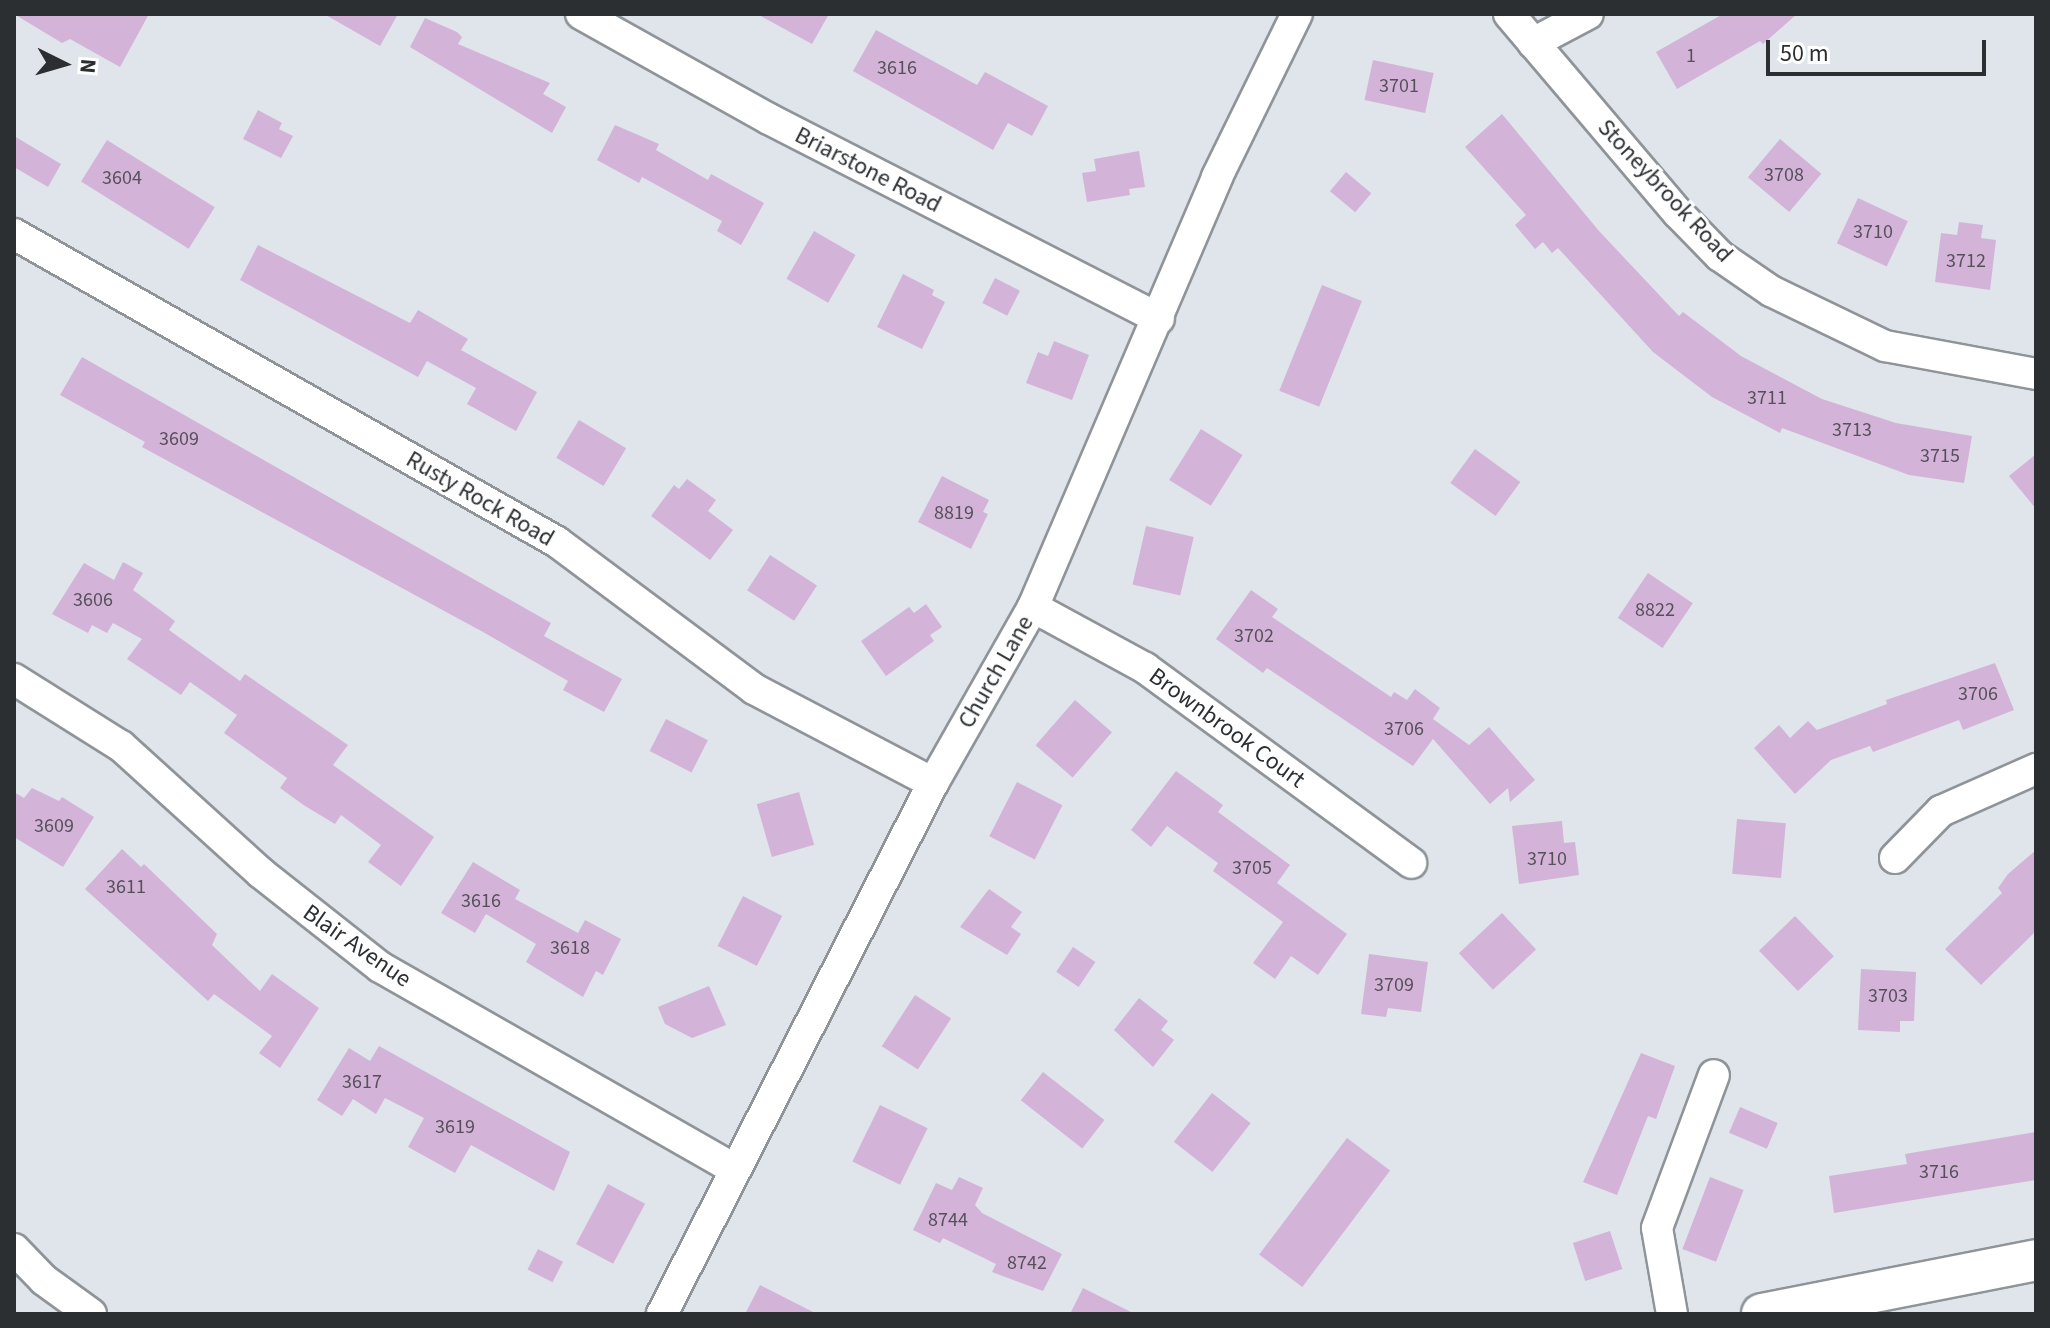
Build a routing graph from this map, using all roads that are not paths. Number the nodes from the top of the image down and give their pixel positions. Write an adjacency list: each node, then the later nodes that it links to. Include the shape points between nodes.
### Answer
1 (581, 14): 7 (street, Briarstone Road, via 769,119)
2 (1297, 14): 7 (street, Church Lane, via 1217,177)
3 (1509, 14): 5 (street, Stoneybrook Road)
4 (1588, 14): 5 (street)
5 (1533, 43): 8 (street, Stoneybrook Road, via 1678,213 1720,256 1771,291 1885,346)
6 (14, 234): 12 (street, Rusty Rock Road, via 557,542 754,689)
7 (1159, 319): 9 (street, Church Lane)
8 (2036, 374)
9 (1033, 607): 12 (street, Church Lane); 14 (street, Brownbrook Court, via 1145,668)
10 (14, 679): 16 (street, Blair Avenue, via 121,746 271,882 380,967)
11 (2036, 769): 13 (street, via 1941,811)
12 (933, 783): 16 (street, Church Lane)
13 (1895, 858)
14 (1411, 863)
15 (1714, 1075): 21 (street, via 1657,1228)
16 (733, 1168): 20 (street, Church Lane)
17 (14, 1249): 19 (street, via 44,1280)
18 (2036, 1260): 22 (main road)
19 (91, 1314)
20 (662, 1314)
21 (1672, 1314)
22 (1762, 1314)

